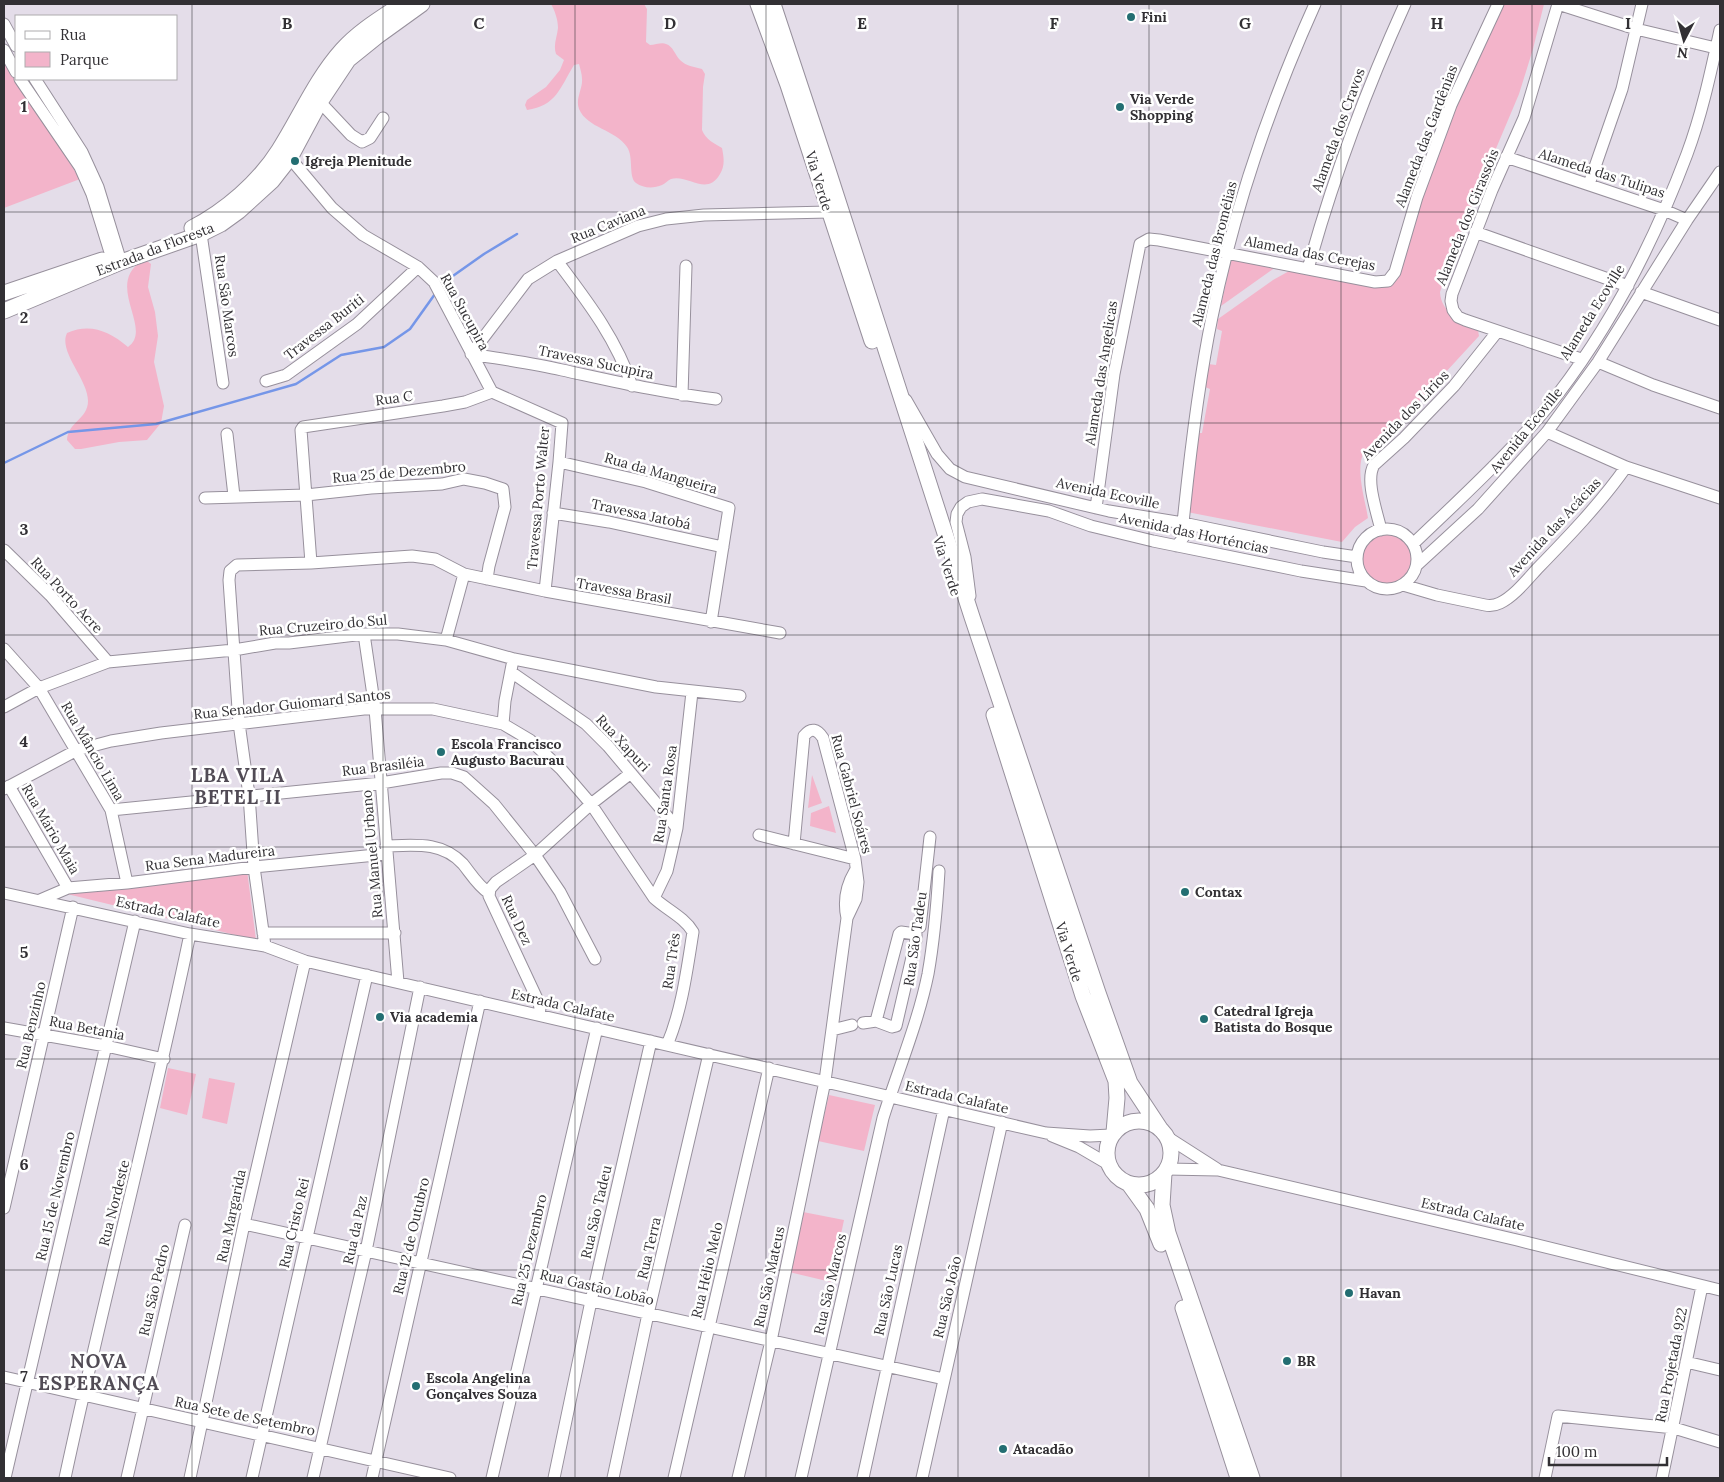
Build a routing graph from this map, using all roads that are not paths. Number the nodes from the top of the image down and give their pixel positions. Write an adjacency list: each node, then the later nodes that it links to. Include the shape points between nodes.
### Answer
1 (402, 4): 32 (main road, Estrada da Floresta, via 342,50 323,75 278,152 233,201 189,229)
2 (422, 4): 19 (main road, Estrada da Floresta, via 348,60)
3 (758, 4): 26 (main road, Via Verde)
4 (773, 4): 50 (main road, Via Verde)
5 (1315, 4): 31 (street, Alameda das Bromélias, via 1262,136)
6 (1405, 4): 36 (street, Alameda dos Cravos, via 1356,120)
7 (1498, 4): 37 (street, Alameda das Gardênias, via 1451,105 1394,272)
8 (1558, 4): 11 (street); 21 (street, Alameda dos Girassóis, via 1524,118)
9 (1642, 4): 11 (street)
10 (4, 24): 13 (street)
11 (1636, 29): 14 (street); 24 (street, via 1622,88)
12 (1720, 30): 14 (street, Alameda Ecoville)
13 (15, 44)
14 (1718, 49): 25 (street, Alameda Ecoville, via 1687,154)
15 (4, 50): 16 (street)
16 (15, 70)
17 (21, 80): 32 (street, via 80,167)
18 (36, 80): 32 (street, via 82,152 98,187)
19 (320, 102): 20 (street, via 351,135 362,142 370,138); 22 (main road, Estrada da Floresta)
20 (383, 118)
21 (1506, 157): 24 (street, Alameda das Tulipas); 28 (street, Alameda dos Girassóis)
22 (290, 158): 29 (main road, Estrada da Floresta, via 272,181 241,209); 35 (street, Rua Sucupira, via 332,208 363,235)
23 (1720, 172): 27 (street, Avenida Ecoville)
24 (1589, 184): 25 (street, Alameda das Tulipas)
25 (1664, 210): 27 (street, Alameda das Tulipas); 38 (street, Alameda Ecoville)
26 (829, 212): 33 (street, Rua Caviana, via 666,219 638,226); 154 (main road, Via Verde, via 962,611 1082,996 1113,1074 1117,1098)
27 (1687, 220): 39 (street, Avenida Ecoville)
28 (1475, 232): 38 (street); 43 (street, Alameda dos Girassóis, via 1454,289 1452,306 1458,317)
29 (201, 234): 32 (main road, Estrada da Floresta); 48 (street, Rua São Marcos)
30 (1140, 244): 31 (street, Alameda das Cerejas, via 1149,239 1159,240); 67 (street, Alameda das Angelicas, via 1114,374)
31 (1227, 253): 36 (street, Alameda das Cerejas); 70 (street, Alameda das Bromélias, via 1196,405)
32 (116, 260): 40 (main road, Estrada da Floresta); 41 (main road, Estrada da Floresta)
33 (557, 261): 44 (street, Rua Caviana, via 528,279); 49 (street, via 608,333 624,361)
34 (686, 266): 52 (street)
35 (418, 267): 44 (street, Rua Sucupira, via 434,282); 47 (street, Travessa Buriti, via 357,324 286,375)
36 (1308, 269): 37 (street, Alameda das Cerejas, via 1376,282)
37 (1388, 281)
38 (1628, 286): 45 (street, Alameda Ecoville)
39 (1641, 292): 42 (street); 46 (street, Avenida Ecoville)
40 (4, 293)
41 (4, 311)
42 (1720, 320)
43 (1497, 332): 45 (street, Alameda dos Girassóis); 72 (street, Avenida dos Lírios, via 1454,386 1371,469)
44 (471, 354): 49 (street, Travessa Sucupira, via 560,369); 51 (street, Rua Sucupira)
45 (1581, 359): 73 (street, Alameda Ecoville, via 1558,394 1499,461)
46 (1598, 362): 54 (street); 55 (street, Avenida Ecoville)
47 (266, 382)
48 (223, 383)
49 (632, 386): 52 (street, Travessa Sucupira)
50 (898, 388): 59 (street, Avenida Ecoville, via 943,462 950,469); 85 (main road, Via Verde)
51 (492, 392): 57 (street, Travessa Porto Walter, via 562,423); 61 (street, Rua C, via 444,406 306,425 301,430)
52 (682, 395): 53 (street, Travessa Sucupira)
53 (716, 399)
54 (1720, 408)
55 (1547, 432): 58 (street, Avenida das Acácias); 79 (street, Avenida Ecoville, via 1478,509)
56 (228, 434): 62 (street)
57 (559, 462): 69 (street, Travessa Porto Walter); 75 (street, Rua da Mangueira, via 646,482 729,508)
58 (1626, 467): 64 (street, Avenida das Acácias); 83 (street, Avenida das Acácias, via 1562,544 1499,604 1484,606)
59 (974, 480): 60 (street, Avenida Ecoville); 65 (street)
60 (1020, 489): 66 (street); 67 (street, Avenida Ecoville)
61 (306, 495): 62 (street, Rua 25 de Dezembro); 78 (street); 81 (street, Rua 25 de Dezembro, via 442,484 464,479 503,490 505,507)
62 (234, 496): 63 (street, Rua 25 de Dezembro)
63 (205, 498)
64 (1720, 498)
65 (974, 500): 66 (street, Avenida das Horténcias); 85 (street, Via Verde, via 961,507 956,522 965,557)
66 (1017, 505): 71 (street, Avenida das Horténcias, via 1050,511)
67 (1096, 508): 68 (street, Avenida Ecoville)
68 (1109, 511): 70 (street, Avenida Ecoville); 71 (street, via 1099,517)
69 (553, 512): 75 (street, Travessa Jatobá); 84 (street, Travessa Porto Walter)
70 (1183, 523): 74 (street, Alameda das Bromélias, via 1185,535); 77 (street, Avenida Ecoville)
71 (1098, 527): 74 (street, Avenida das Horténcias)
72 (1381, 530): 73 (street, via 1400,532); 77 (street, via 1364,540)
73 (1413, 544): 79 (street)
74 (1177, 546): 82 (street, Avenida das Horténcias)
75 (723, 547): 86 (street, Rua da Mangueira)
76 (4, 550): 93 (street, Rua Porto Acre, via 50,595)
77 (1357, 557): 82 (street, via 1357,566)
78 (311, 563): 80 (street, Travessa Brasil, via 412,556 435,558); 91 (street, Travessa Brasil, via 251,564 237,566 230,571)
79 (1417, 565): 83 (street)
80 (464, 574): 81 (street, Travessa Brasil); 89 (street)
81 (487, 579): 84 (street, Travessa Brasil)
82 (1366, 581): 83 (street, Avenida das Horténcias, via 1384,589)
83 (1403, 585)
84 (545, 591): 86 (street, Travessa Brasil)
85 (972, 617): 155 (main road, Via Verde, via 1130,1083)
86 (711, 622): 87 (street, Travessa Brasil)
87 (780, 633)
88 (364, 634): 89 (street, Rua Cruzeiro do Sul); 91 (street, Rua Cruzeiro do Sul); 99 (street, Rua Manuel Urbano)
89 (446, 640): 92 (street, Rua Cruzeiro do Sul)
90 (4, 649): 95 (street, Rua Mâncio Lima)
91 (234, 650): 93 (street, Rua Cruzeiro do Sul); 100 (street)
92 (514, 659): 94 (street); 96 (street, Rua Cruzeiro do Sul)
93 (108, 662): 95 (street, Rua Cruzeiro do Sul)
94 (511, 672): 101 (street); 103 (street, Rua Xapuri, via 586,724)
95 (39, 688): 98 (street, Rua Cruzeiro do Sul); 102 (street, Rua Mâncio Lima)
96 (692, 692): 97 (street, Rua Cruzeiro do Sul); 109 (street, Rua Santa Rosa)
97 (740, 696)
98 (4, 707)
99 (375, 709): 100 (street, Rua Senador Guiomard Santos); 101 (street, Rua Senador Guiomard Santos, via 433,709); 104 (street, Rua Manuel Urbano)
100 (240, 723): 102 (street, Rua Senador Guiomard Santos, via 135,737); 106 (street)
101 (503, 724): 107 (street, Rua Senador Guiomard Santos, via 530,740)
102 (77, 750): 105 (street, Rua Senador Guiomard Santos); 108 (street, Rua Mâncio Lima)
103 (631, 773): 107 (street, Rua Dez); 109 (street, Rua Xapuri)
104 (381, 783): 106 (street, Rua Brasiléia); 113 (street, Rua Manuel Urbano); 114 (street, Rua Brasiléia, via 441,773 464,777 494,804)
105 (6, 787): 119 (street, Rua Mário Maia)
106 (248, 795): 108 (street, Rua Brasiléia); 116 (street)
107 (591, 804): 114 (street, Rua Dez); 122 (street, Rua Senador Guiomard Santos)
108 (111, 810): 118 (street, Rua Mâncio Lima)
109 (677, 828): 122 (street, Rua Santa Rosa, via 667,871)
110 (759, 835): 112 (street)
111 (930, 837): 126 (street)
112 (794, 844): 115 (street); 115 (street, Rua Gabriel Soáres, via 804,736 813,730 823,738)
113 (386, 850): 116 (street, Rua Sena Madureira); 121 (street, Rua Sena Madureira, via 424,845 445,850 458,859); 128 (street, Rua Manuel Urbano)
114 (535, 855): 121 (street, Rua Dez, via 496,882); 131 (street, Rua Brasiléia, via 560,892)
115 (855, 865): 141 (street, Rua Gabriel Soáres, via 856,898 847,918)
116 (254, 867): 118 (street, Rua Sena Madureira); 127 (street)
117 (940, 871): 150 (street, Rua São Tadeu, via 927,975)
118 (127, 883): 119 (street, Rua Sena Madureira)
119 (68, 888): 123 (street, Rua Sena Madureira)
120 (4, 893): 123 (street, Estrada Calafate)
121 (489, 893): 137 (street, Rua Dez, via 539,1003)
122 (654, 898): 144 (street, Rua Três, via 687,922 693,932 678,1014)
123 (40, 900): 124 (street, Estrada Calafate)
124 (73, 907): 125 (street, Estrada Calafate); 142 (street, Rua Benzinho)
125 (135, 921): 129 (street, Estrada Calafate); 145 (street, Rua 15 de Novembro)
126 (916, 930): 138 (street, via 899,934); 138 (street, via 896,1026)
127 (263, 933): 128 (street); 130 (street)
128 (395, 933): 134 (street, Rua Manuel Urbano)
129 (190, 934): 130 (street, Estrada Calafate); 147 (street, Rua Nordeste)
130 (265, 946): 132 (street, Estrada Calafate)
131 (595, 960)
132 (305, 961): 133 (street, Estrada Calafate); 161 (street, Rua Margarida)
133 (367, 975): 134 (street, Estrada Calafate); 164 (street, Rua Cristo Rei)
134 (398, 982): 135 (street, Estrada Calafate)
135 (420, 987): 136 (street, Estrada Calafate); 165 (street, Rua da Paz)
136 (480, 1001): 137 (street, Estrada Calafate); 166 (street, Rua 12 de Outubro)
137 (539, 1015): 140 (street, Estrada Calafate)
138 (876, 1021): 141 (street)
139 (4, 1028): 142 (street, Rua Betania)
140 (596, 1028): 143 (street, Estrada Calafate); 168 (street, Rua 25 Dezembro)
141 (832, 1030): 149 (street, Rua Gabriel Soáres)
142 (44, 1035): 145 (street, Rua Betania); 160 (street, Rua Benzinho)
143 (651, 1041): 144 (street, Estrada Calafate); 170 (street, Rua São Tadeu)
144 (667, 1045): 146 (street, Estrada Calafate)
145 (106, 1046): 147 (street, Rua Betania); 180 (street, Rua 15 de Novembro)
146 (710, 1054): 148 (street, Estrada Calafate); 171 (street, Rua Terra)
147 (164, 1058): 181 (street, Rua Nordeste)
148 (769, 1068): 149 (street, Estrada Calafate); 172 (street, Rua Hélio Melo)
149 (825, 1082): 150 (street, Estrada Calafate); 173 (street, Rua São Mateus)
150 (890, 1096): 151 (street, Estrada Calafate); 174 (street, Rua São Marcos)
151 (944, 1109): 152 (street, Estrada Calafate); 176 (street, Rua São Lucas)
152 (1002, 1122): 153 (street, Estrada Calafate); 179 (street, Rua São João)
153 (1046, 1133): 154 (street, Estrada Calafate, via 1090,1136); 156 (street, Estrada Calafate)
154 (1112, 1133): 155 (main road, via 1132,1121 1143,1121); 156 (main road, via 1107,1144)
155 (1164, 1133): 157 (street, Estrada Calafate); 158 (main road, via 1171,1153)
156 (1108, 1164): 159 (main road, via 1112,1173)
157 (1218, 1170): 158 (street, Estrada Calafate); 167 (street, Estrada Calafate)
158 (1166, 1171): 159 (main road, via 1148,1184); 163 (main road, via 1162,1205)
159 (1129, 1184): 163 (main road)
160 (4, 1208)
161 (244, 1224): 164 (street, Rua Gastão Lobão); 183 (street, Rua Margarida)
162 (185, 1225): 182 (street, Rua São Pedro)
163 (1164, 1235): 205 (main road); 206 (main road)
164 (306, 1238): 165 (street, Rua Gastão Lobão); 185 (street, Rua Cristo Rei)
165 (366, 1251): 166 (street, Rua Gastão Lobão); 187 (street, Rua da Paz)
166 (421, 1263): 168 (street, Rua Gastão Lobão); 188 (street, Rua 12 de Outubro)
167 (1702, 1286): 169 (street, Estrada Calafate); 175 (street, Rua Projetada 922)
168 (535, 1289): 170 (street, Rua Gastão Lobão); 197 (street, Rua 25 Dezembro)
169 (1720, 1290)
170 (591, 1301): 171 (street, Rua Gastão Lobão); 198 (street, Rua São Tadeu)
171 (648, 1314): 172 (street, Rua Gastão Lobão); 199 (street, Rua Terra)
172 (710, 1328): 173 (street, Rua Gastão Lobão); 200 (street, Rua Hélio Melo)
173 (771, 1341): 174 (street, Rua Gastão Lobão); 201 (street, Rua São Mateus)
174 (829, 1354): 176 (street, Rua Gastão Lobão); 202 (street, Rua São Marcos)
175 (1686, 1362): 177 (street); 184 (street, Rua Projetada 922)
176 (887, 1367): 179 (street, Rua Gastão Lobão); 203 (street, Rua São Lucas)
177 (1720, 1370)
178 (4, 1377): 180 (street, Rua Sete de Setembro)
179 (944, 1379): 204 (street, Rua São João)
180 (26, 1382): 181 (street, Rua Sete de Setembro); 189 (street, Rua 15 de Novembro)
181 (83, 1395): 182 (street, Rua Sete de Setembro); 190 (street, Rua Nordeste)
182 (142, 1409): 183 (street, Rua Sete de Setembro); 191 (street, Rua São Pedro)
183 (202, 1423): 185 (street, Rua Sete de Setembro); 192 (street, Rua Margarida)
184 (1674, 1428): 186 (street); 207 (street, via 1558,1416); 208 (street, Rua Projetada 922)
185 (262, 1435): 187 (street, Rua Sete de Setembro); 193 (street, Rua Cristo Rei)
186 (1720, 1442)
187 (319, 1448): 188 (street, Rua Sete de Setembro); 194 (street, Rua da Paz)
188 (376, 1460): 195 (street, Rua 12 de Outubro); 196 (street, Rua Sete de Setembro)
189 (5, 1478)
190 (65, 1478)
191 (127, 1478)
192 (190, 1478)
193 (252, 1478)
194 (313, 1478)
195 (372, 1478)
196 (450, 1478)
197 (492, 1478)
198 (554, 1478)
199 (613, 1478)
200 (674, 1478)
201 (738, 1478)
202 (801, 1478)
203 (863, 1478)
204 (922, 1478)
205 (1238, 1478)
206 (1252, 1478)
207 (1545, 1478)
208 (1662, 1478)

